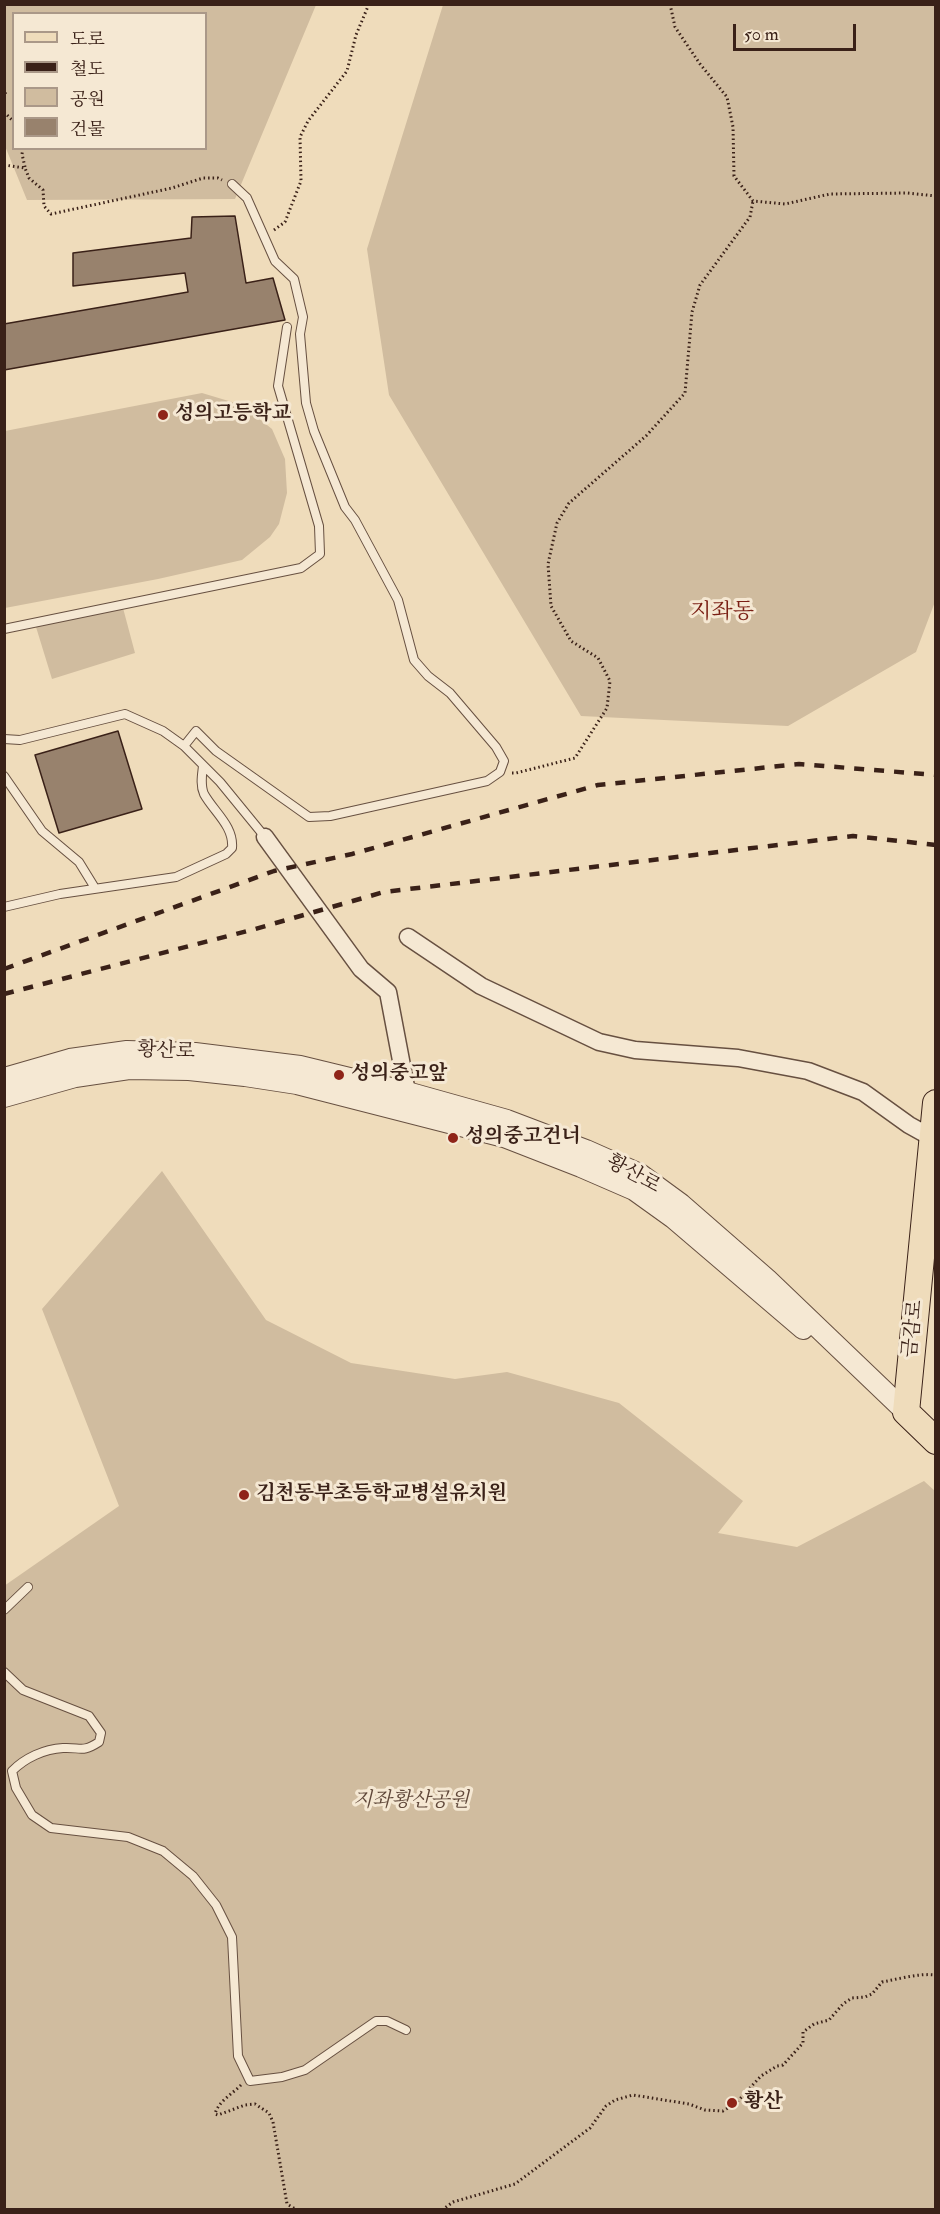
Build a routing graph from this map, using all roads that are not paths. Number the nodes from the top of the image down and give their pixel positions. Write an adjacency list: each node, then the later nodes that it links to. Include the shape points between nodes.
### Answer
1 (232, 184): 5 (lane, via 247,198 275,261 294,279 303,317 300,334 306,403 314,431 345,507 398,600 414,660 450,693 504,761 487,781 330,816 309,817 216,750 196,731)
2 (287, 327): 3 (lane, via 278,386 319,526 320,554 301,568)
3 (4, 629)
4 (4, 739): 5 (lane, via 20,740 124,714 163,730)
5 (184, 746): 6 (lane)
6 (203, 766): 8 (lane); 9 (lane, via 204,793 233,839 232,848 176,877)
7 (4, 776): 9 (lane, via 42,831 79,862)
8 (265, 837): 13 (street, via 361,969 388,992)
9 (95, 888): 10 (lane)
10 (4, 908)
11 (408, 937): 16 (street, via 481,986 599,1042 635,1050 738,1058 808,1071 863,1092)
12 (4, 1078): 13 (street, 황산로, via 70,1059 127,1051 195,1053 300,1066)
13 (407, 1092): 17 (street, 황산로, via 507,1120 640,1174 681,1204 767,1279)
14 (4, 1097): 17 (street, 황산로, via 75,1077 129,1069 189,1070 297,1084 504,1137 634,1190)
15 (936, 1103): 16 (main road, 금감로)
16 (934, 1140): 17 (main road, 금감로)
17 (906, 1412): 18 (main road, 황산로)
18 (936, 1441)
19 (28, 1587): 20 (lane)
20 (4, 1610)
21 (4, 1672): 22 (lane, via 23,1690 89,1716 101,1732 99,1742 87,1750 62,1748)
22 (8, 1768): 23 (lane, via 32,1815 51,1828 128,1837 163,1851 193,1876 216,1905 232,1937 238,2056 250,2081 305,2070 376,2021 387,2021)
23 (406, 2030)

